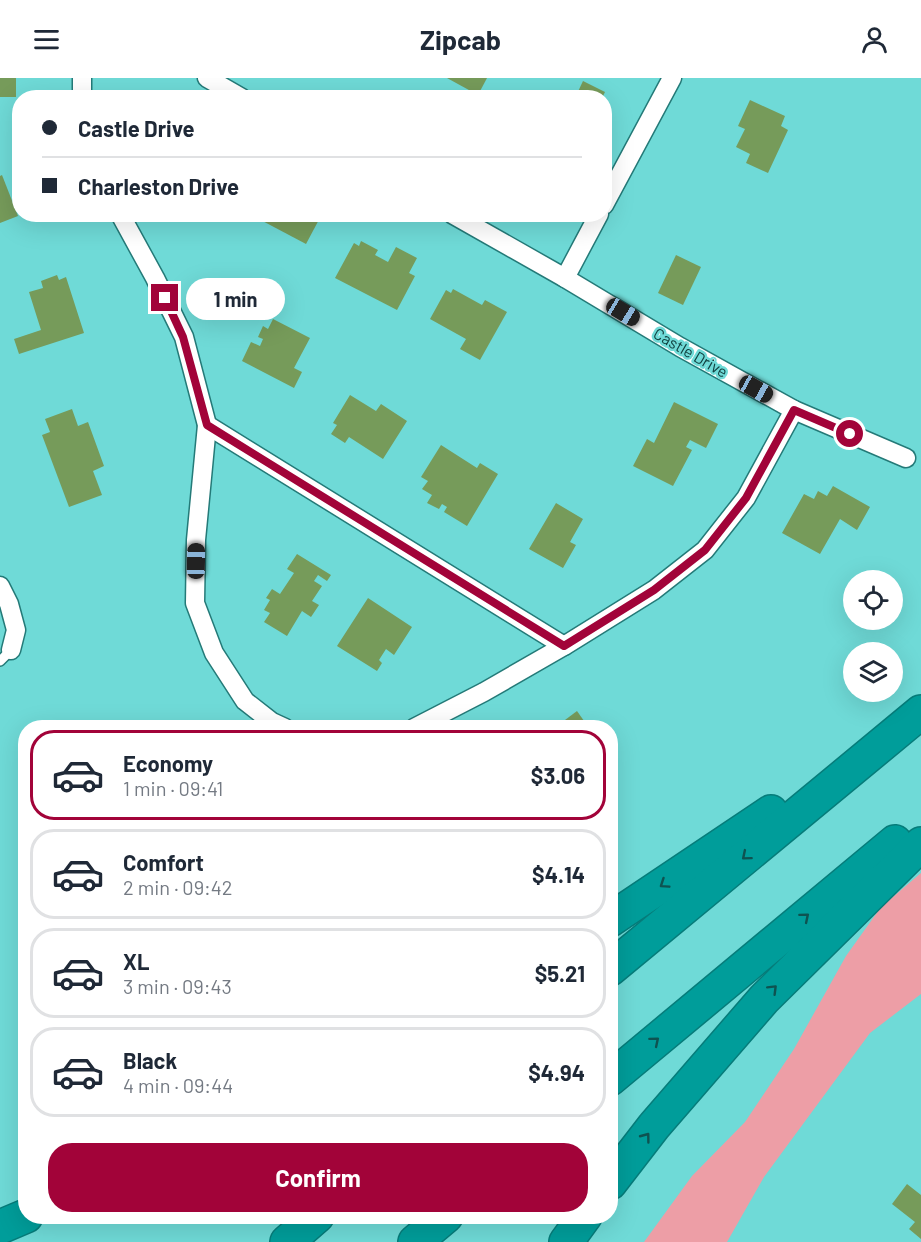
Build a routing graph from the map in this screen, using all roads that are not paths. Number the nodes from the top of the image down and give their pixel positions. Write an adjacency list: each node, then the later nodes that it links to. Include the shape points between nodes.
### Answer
1 (207, 78): 3 (street)
2 (667, 80): 4 (street)
3 (228, 90)
4 (612, 189)
5 (124, 222): 10 (street, via 183,337)
6 (466, 222): 8 (street, Castle Drive)
7 (595, 222): 8 (street)
8 (565, 278): 9 (street, Castle Drive)
9 (794, 410): 11 (street, Castle Drive); 13 (street, via 746,498 705,550 654,590)
10 (207, 425): 13 (street); 16 (street, via 196,540 195,603 214,653 245,701)
11 (906, 458)
12 (0, 586): 14 (street, via 16,630)
13 (564, 646): 17 (street)
14 (5, 656)
15 (921, 711): 20 (highway, one-way to 20); 21 (highway, one-way to 21)
16 (268, 720)
17 (430, 720)
18 (921, 821): 22 (highway, one-way to 18)
19 (921, 844): 23 (highway, one-way to 19, via 764,999)
20 (618, 916)
21 (618, 962)
22 (618, 1072)
23 (618, 1173)
24 (18, 1219): 28 (highway)
25 (308, 1224): 29 (highway)
26 (436, 1224): 30 (highway)
27 (579, 1224): 31 (highway)
28 (0, 1227)
29 (287, 1242)
30 (415, 1242)
31 (566, 1242)

